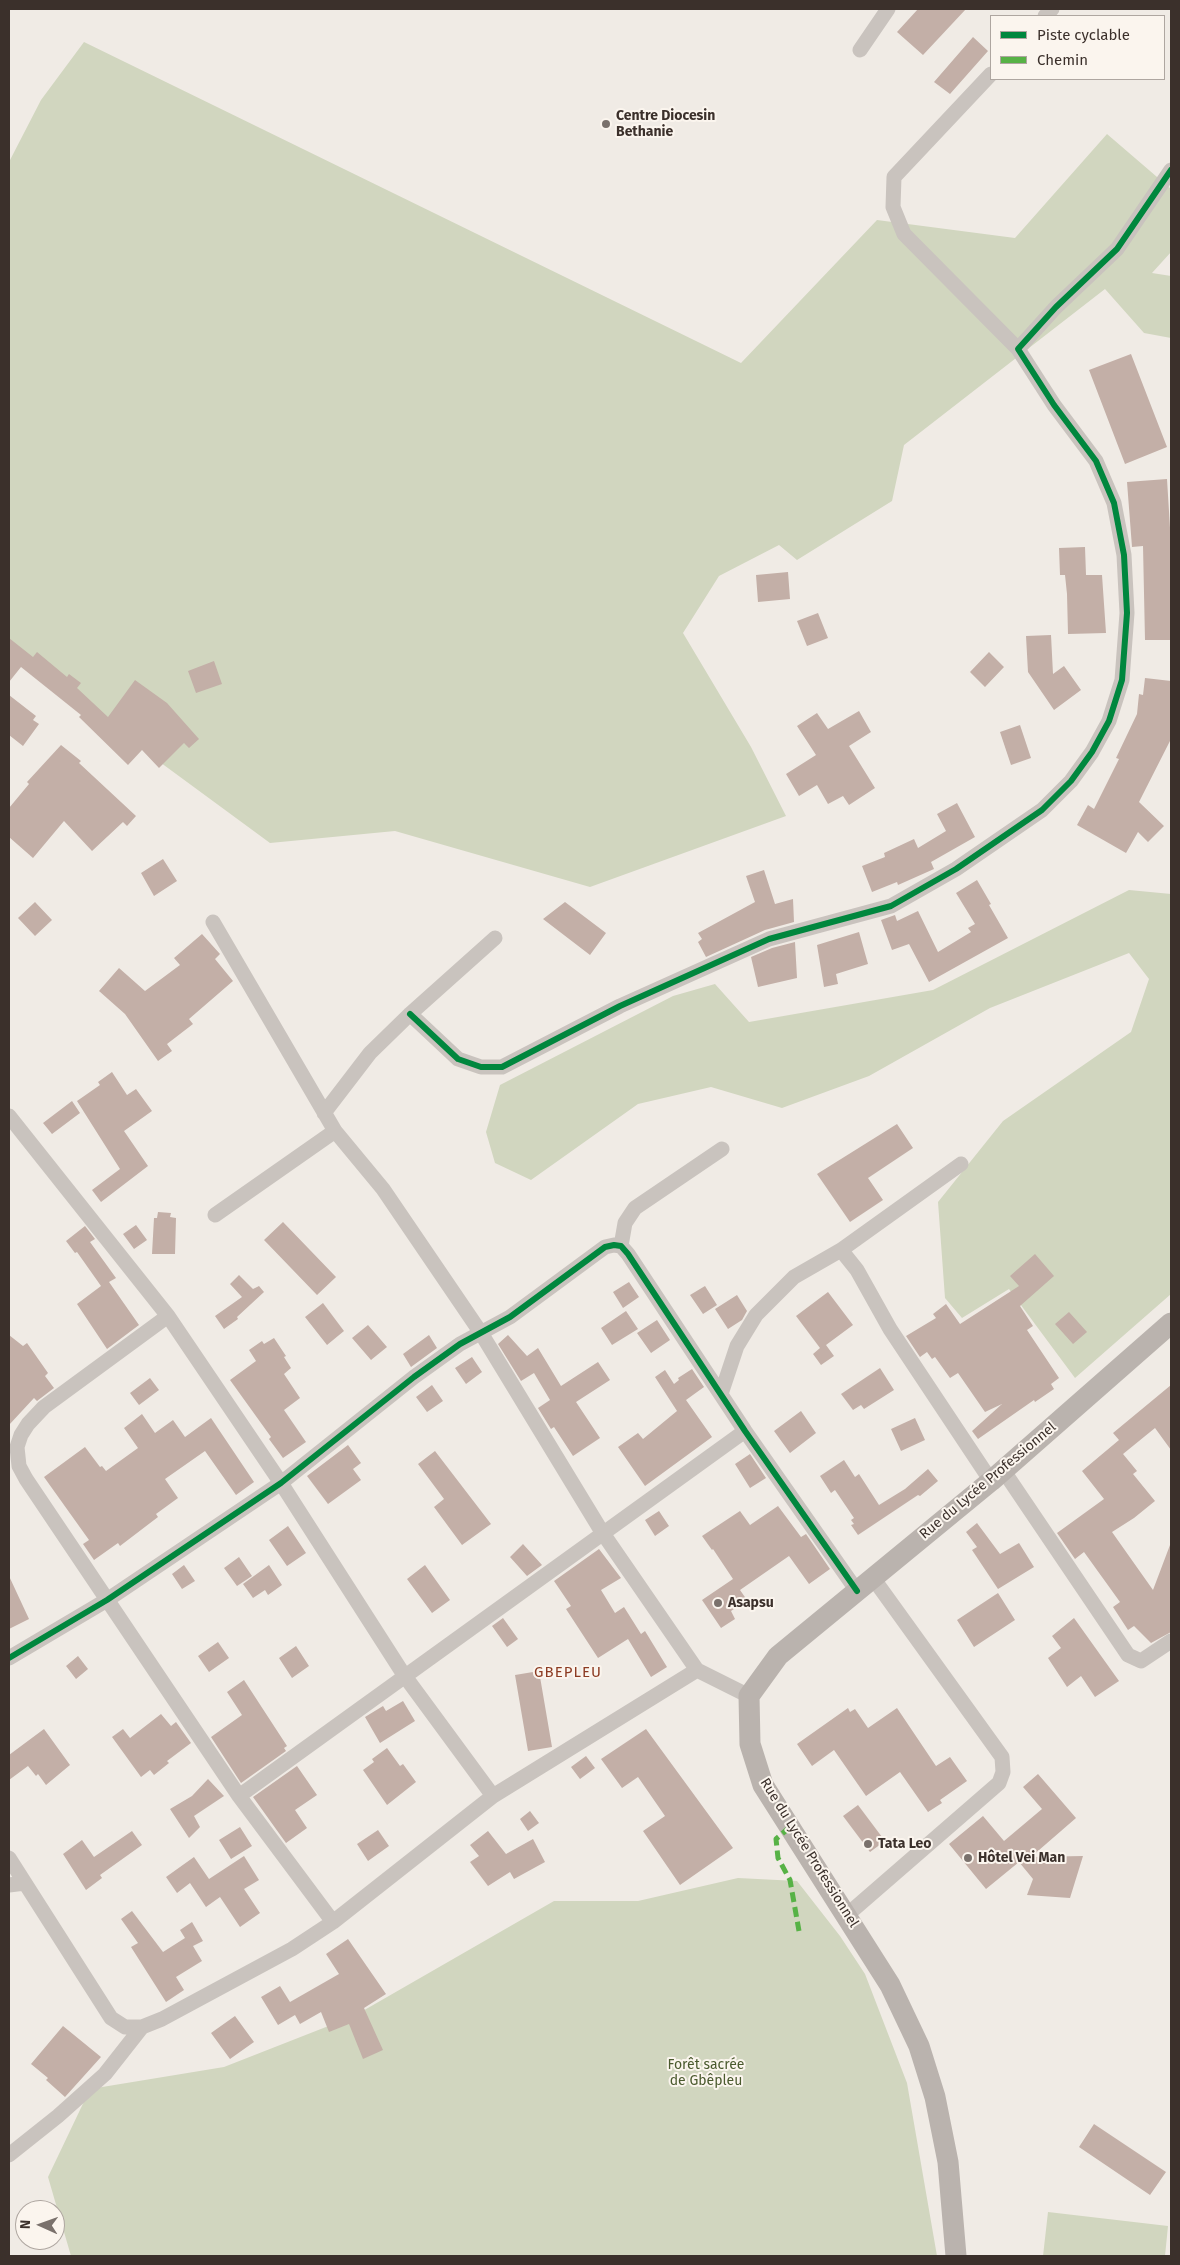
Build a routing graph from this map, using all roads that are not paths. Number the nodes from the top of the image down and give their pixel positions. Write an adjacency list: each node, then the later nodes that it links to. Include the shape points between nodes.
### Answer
1 (888, 9): 2 (street)
2 (860, 50)
3 (990, 75): 5 (street, via 894,177 893,207 904,234)
4 (1171, 170): 5 (street, via 1116,249)
5 (1018, 349): 8 (street, via 1096,462 1114,503 1124,555 1127,613 1122,680 1109,721 1071,781 1034,816 956,869 891,906 769,939 620,1006 502,1066 481,1067 458,1059)
6 (213, 922): 9 (street)
7 (495, 938): 8 (street)
8 (410, 1014): 9 (street, via 370,1053)
9 (324, 1112): 11 (street)
10 (9, 1116): 17 (street)
11 (336, 1131): 14 (street); 19 (street, via 383,1189)
12 (722, 1149): 15 (street, via 635,1208 625,1223)
13 (962, 1164): 16 (street)
14 (215, 1214)
15 (621, 1246): 19 (street, via 605,1247 510,1318); 20 (street)
16 (841, 1250): 20 (street, via 794,1277 756,1315 737,1346); 22 (street, via 857,1270 890,1329)
17 (168, 1316): 23 (street); 26 (street, via 44,1407 20,1434 17,1447 26,1479)
18 (1171, 1323): 22 (main road, Rue du Lycée Professionnel)
19 (481, 1333): 23 (street, via 414,1377); 24 (street)
20 (721, 1394): 21 (street)
21 (745, 1431): 24 (street); 25 (street)
22 (997, 1475): 25 (main road, Rue du Lycée Professionnel); 27 (street, via 1128,1655 1142,1661)
23 (281, 1483): 26 (street); 30 (street)
24 (602, 1532): 29 (street); 30 (street)
25 (865, 1584): 31 (main road, Rue du Lycée Professionnel, via 778,1656); 37 (street, via 1002,1757 1003,1772 999,1783)
26 (107, 1600): 28 (street); 32 (street)
27 (1171, 1641)
28 (9, 1658)
29 (697, 1670): 31 (street); 33 (street)
30 (404, 1675): 32 (street); 33 (street)
31 (749, 1696): 37 (main road, Rue du Lycée Professionnel, via 750,1744 763,1785)
32 (239, 1796): 38 (street)
33 (494, 1796): 38 (street)
34 (9, 1858): 35 (street)
35 (24, 1883): 36 (street); 39 (street, via 111,2018 125,2027)
36 (9, 1885)
37 (847, 1916): 41 (main road, Rue du Lycée Professionnel, via 890,1985 921,2054 935,2097 948,2162)
38 (333, 1922): 39 (street, via 292,1949)
39 (142, 2027): 40 (street, via 105,2074)
40 (9, 2155)
41 (956, 2256)

